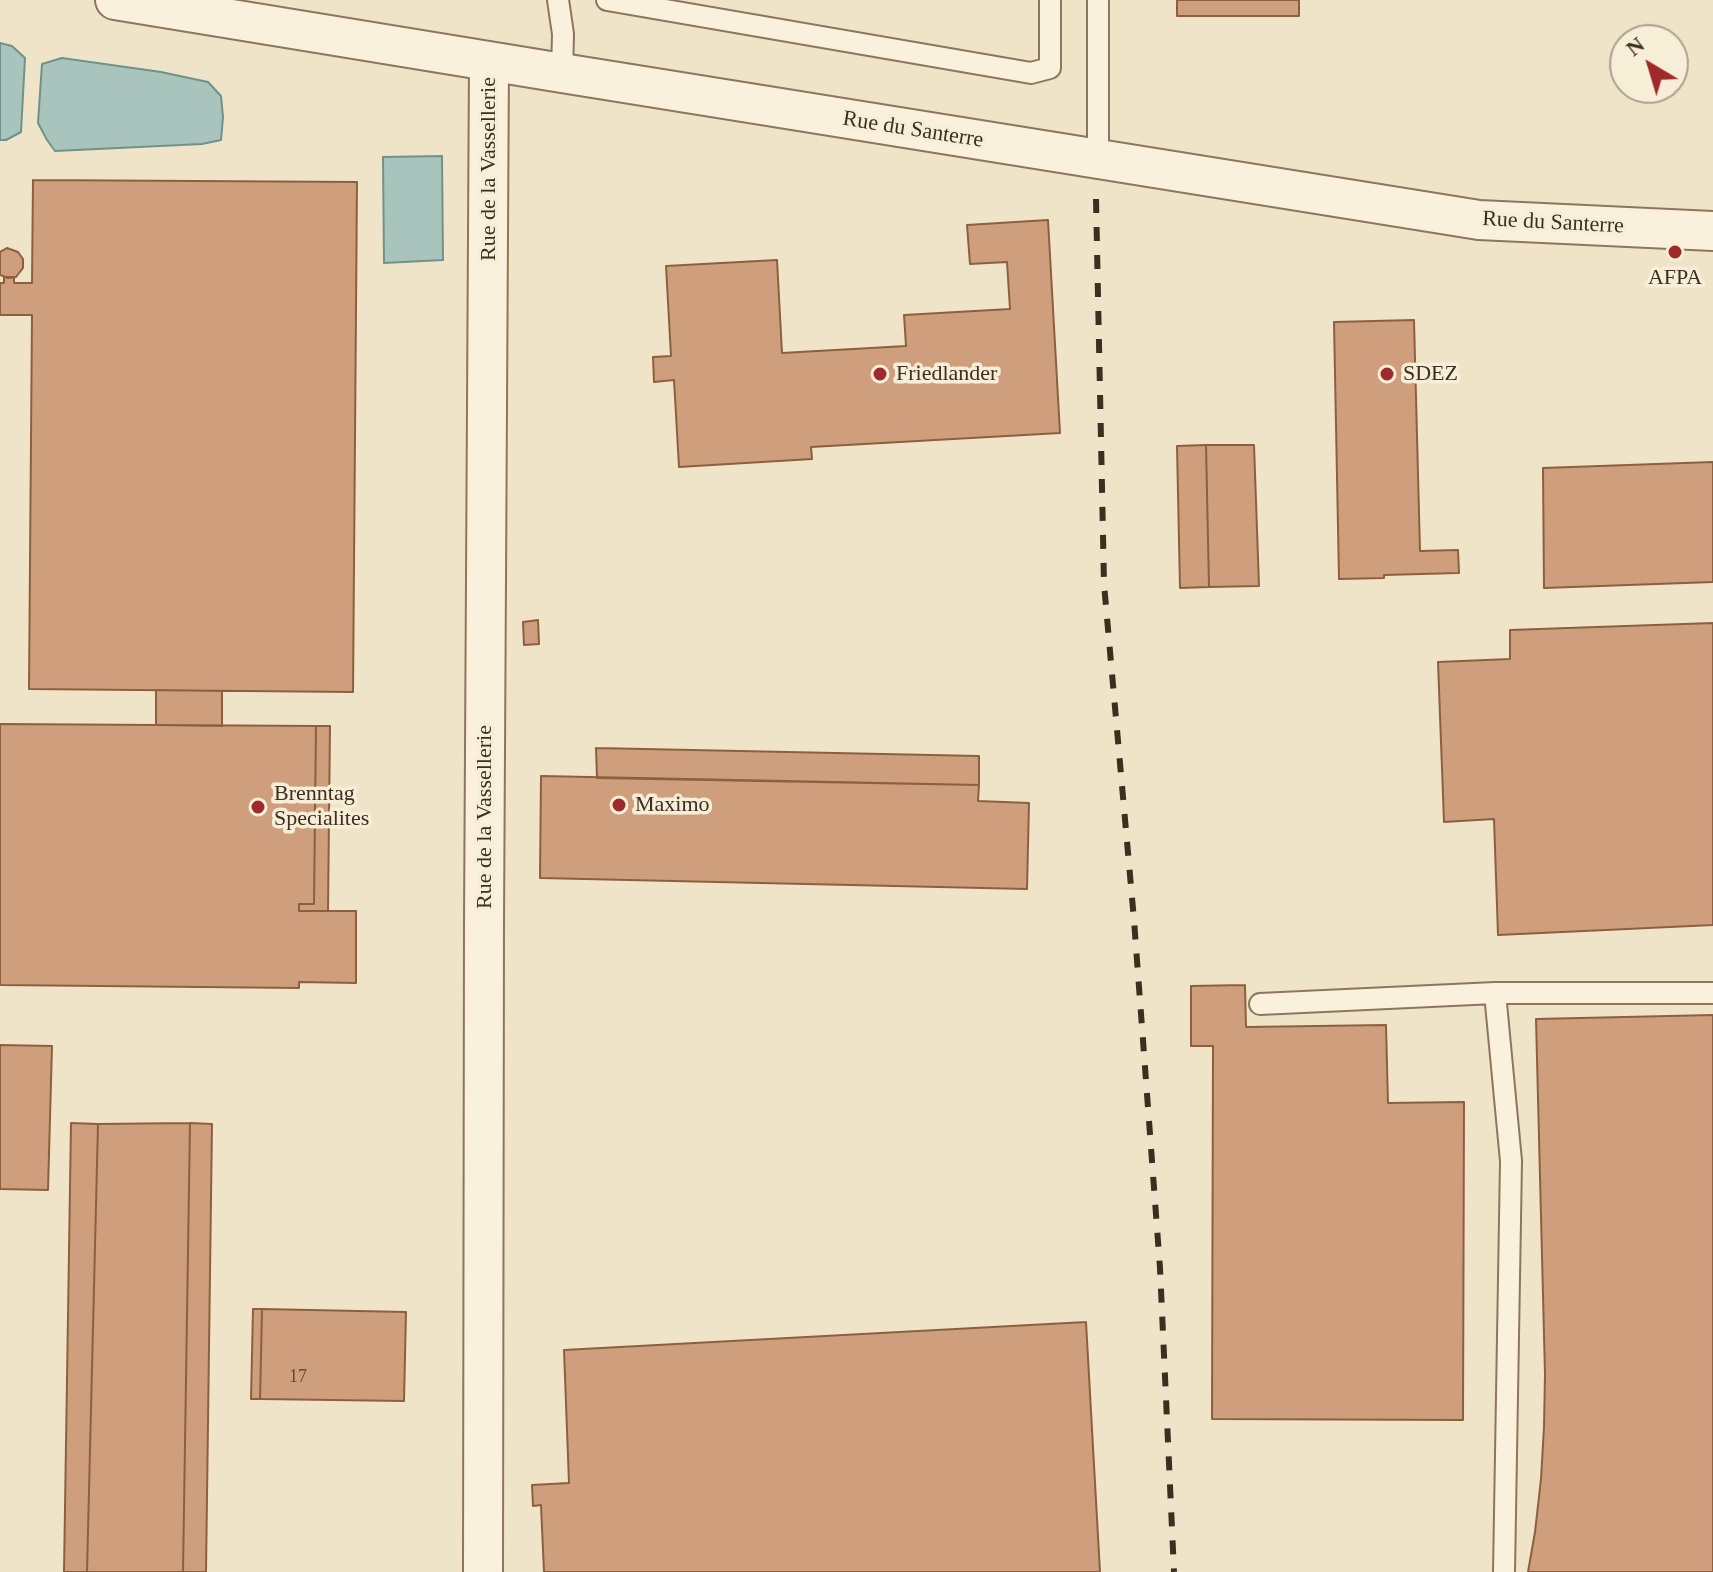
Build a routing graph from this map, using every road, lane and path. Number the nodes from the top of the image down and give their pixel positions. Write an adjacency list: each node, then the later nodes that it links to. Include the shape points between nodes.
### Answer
1 (115, 0): 6 (street, Rue du Santerre)
2 (558, 0): 7 (lane)
3 (607, 0): 4 (lane, via 1031,73 1050,68)
4 (1050, 0)
5 (1098, 0): 8 (lane)
6 (489, 62): 7 (street, Rue du Santerre); 13 (street, Rue de la Vassellerie)
7 (562, 73): 8 (street, Rue du Santerre)
8 (1098, 159): 9 (street, Rue du Santerre, via 1479,220)
9 (1713, 231)
10 (1495, 993): 11 (lane); 12 (lane); 14 (lane, via 1511,1161)
11 (1713, 993)
12 (1260, 1004)
13 (483, 1572)
14 (1504, 1572)

